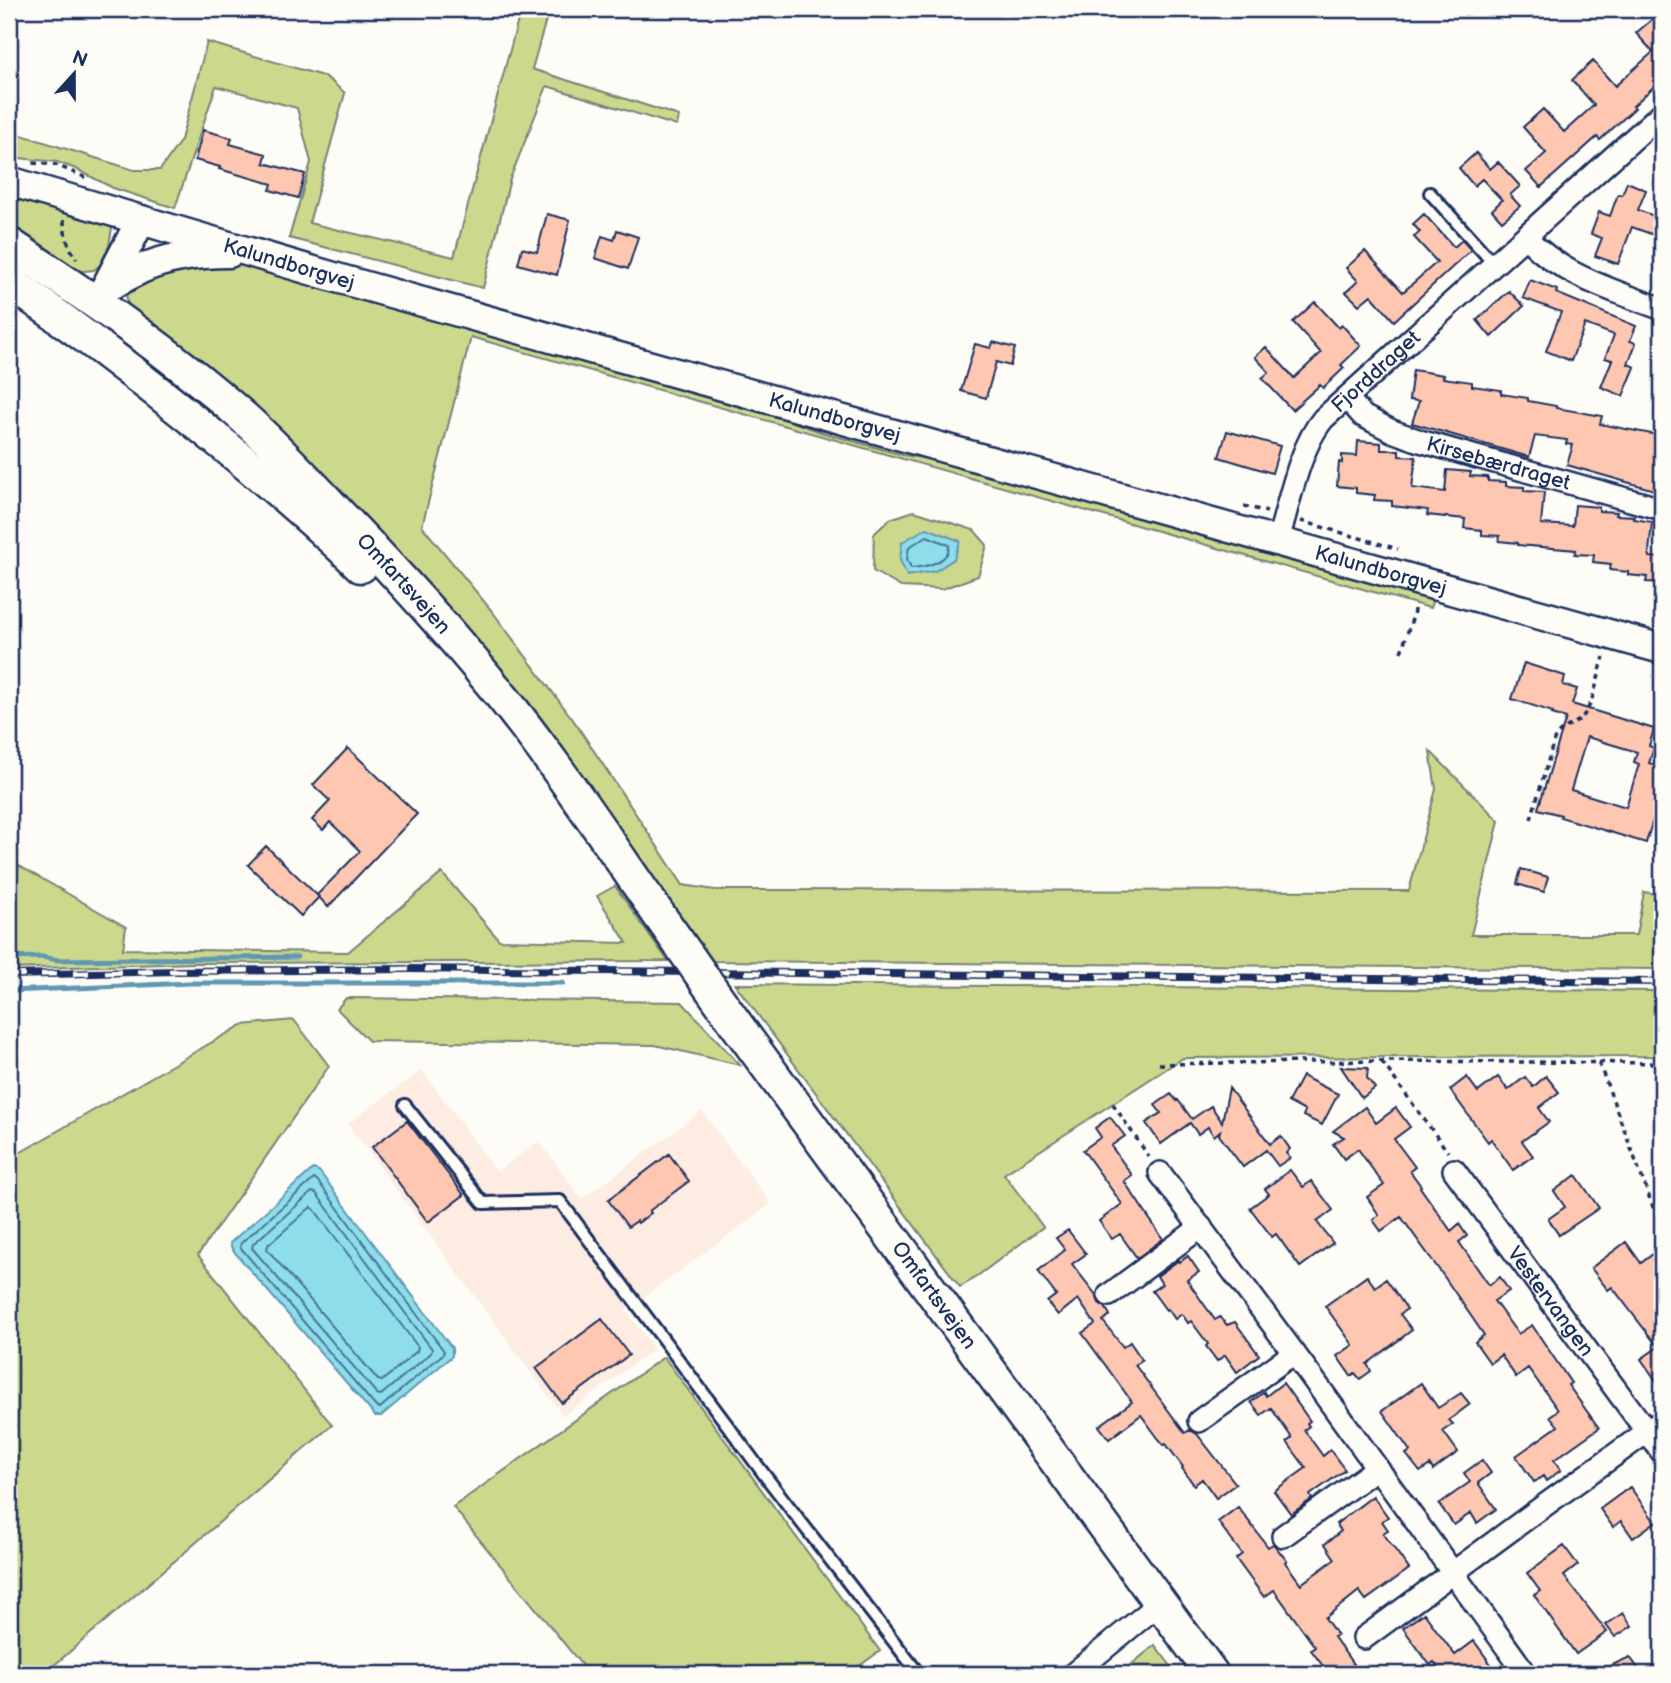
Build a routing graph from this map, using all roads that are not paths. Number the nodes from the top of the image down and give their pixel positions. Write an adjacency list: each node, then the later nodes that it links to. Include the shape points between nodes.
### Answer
1 (1662, 113): 5 (street, Fjorddraget)
2 (9, 181): 4 (street, Kalundborgvej)
3 (1430, 193): 8 (lane)
4 (141, 220): 7 (street, Kalundborgvej); 10 (street)
5 (1526, 237): 8 (street, Fjorddraget); 11 (street, via 1562,267)
6 (9, 244): 10 (main road)
7 (252, 252): 10 (street, via 176,257 140,270); 15 (street, Kalundborgvej)
8 (1495, 265): 13 (street, Fjorddraget)
9 (9, 282): 12 (main road)
10 (101, 294): 12 (street); 17 (main road, Omfartsvejen, via 244,417 414,592 497,690)
11 (1662, 309)
12 (75, 329): 17 (main road, Omfartsvejen, via 290,501 422,626 488,699)
13 (1347, 398): 14 (street, Kirsebærdraget, via 1363,416 1420,441); 15 (street, Fjorddraget, via 1323,419 1310,439)
14 (1662, 509)
15 (1278, 540): 16 (street, Kalundborgvej)
16 (1662, 649)
17 (659, 915): 30 (main road, Omfartsvejen, bridge)
18 (405, 1105): 32 (lane, via 483,1203 560,1201)
19 (1454, 1170): 25 (street, Vestervangen)
20 (1160, 1173): 21 (street)
21 (1200, 1227): 22 (street); 23 (street)
22 (1109, 1295)
23 (1294, 1353): 24 (street); 27 (street)
24 (1199, 1421)
25 (1655, 1426): 26 (street, Vestervangen); 29 (street)
26 (1662, 1452)
27 (1377, 1468): 28 (street); 29 (street)
28 (1283, 1536)
29 (1454, 1573): 31 (street); 35 (street)
30 (1160, 1603): 33 (street); 34 (main road, Omfartsvejen)
31 (1364, 1638)
32 (919, 1674)
33 (1073, 1674)
34 (1212, 1674)
35 (1526, 1674)

